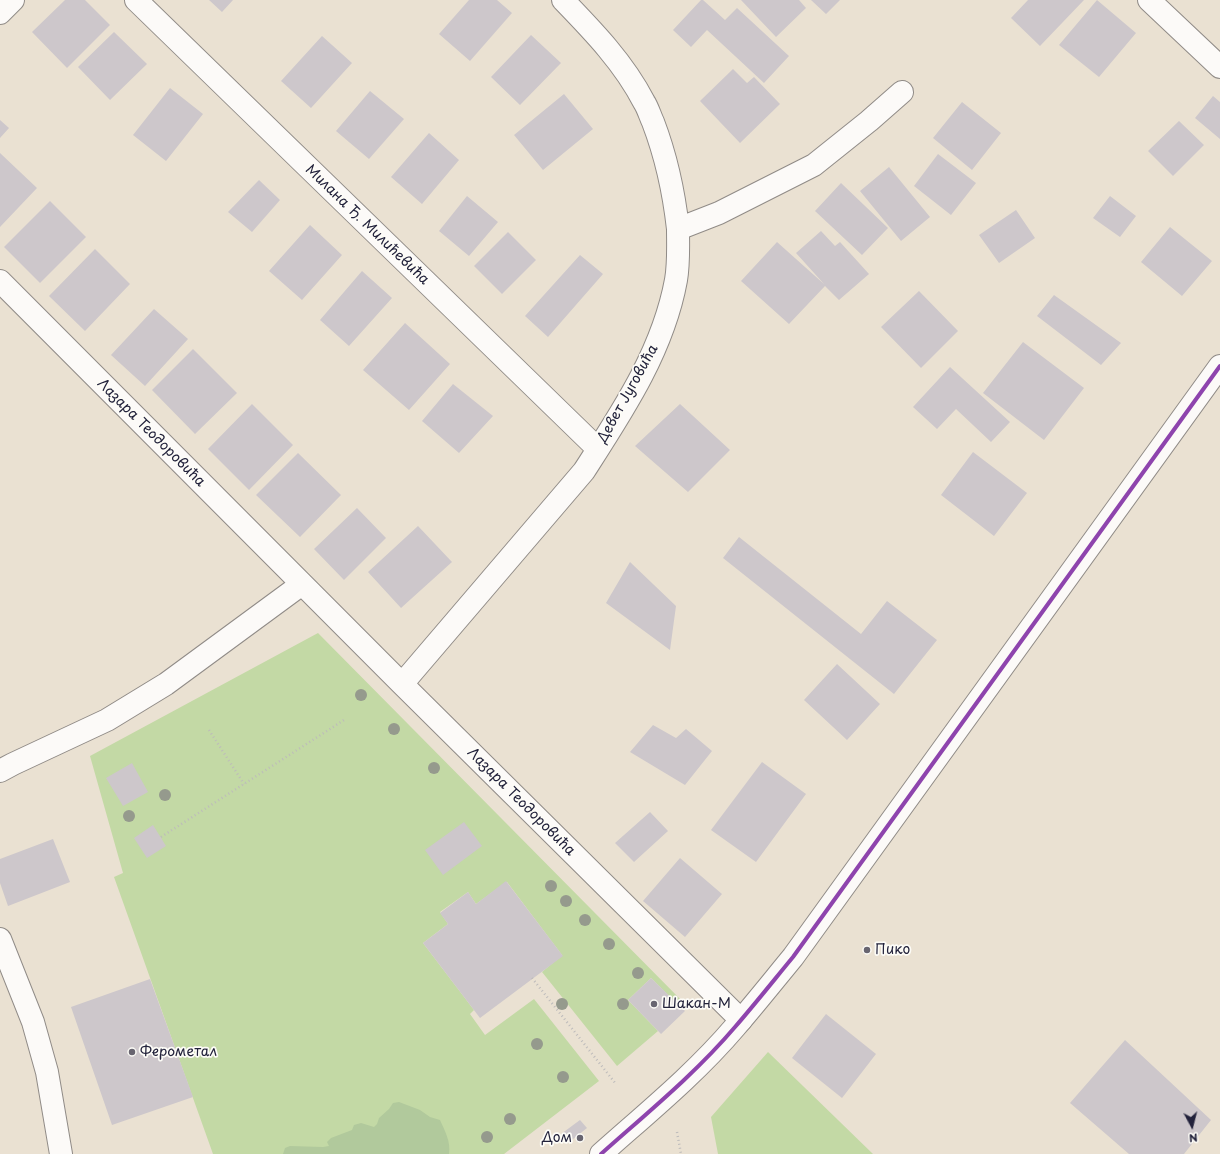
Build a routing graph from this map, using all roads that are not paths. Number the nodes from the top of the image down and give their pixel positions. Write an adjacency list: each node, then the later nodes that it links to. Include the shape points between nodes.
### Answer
1 (13, 0): 5 (street)
2 (136, 0): 11 (street, Милана Ђ. Милићевића)
3 (563, 0): 8 (street, Девет Југовића, via 596,34 645,103 658,135 668,171)
4 (1148, 0): 6 (street)
5 (0, 12)
6 (1220, 67)
7 (902, 92): 8 (street, via 814,165 720,212)
8 (678, 229): 11 (street, Девет Југовића, via 676,280 668,313 652,355)
9 (0, 281): 12 (street, Лазара Теодоровића)
10 (1220, 366): 16 (street, via 793,957)
11 (598, 449): 13 (street, Девет Југовића, via 579,477)
12 (302, 584): 13 (street, Лазара Теодоровића); 14 (street, via 166,684 107,720)
13 (402, 684): 16 (street, Лазара Теодоровића)
14 (0, 771)
15 (0, 939): 17 (street, via 33,1022 47,1072)
16 (741, 1020): 18 (street, via 686,1078)
17 (61, 1154)
18 (601, 1154)

